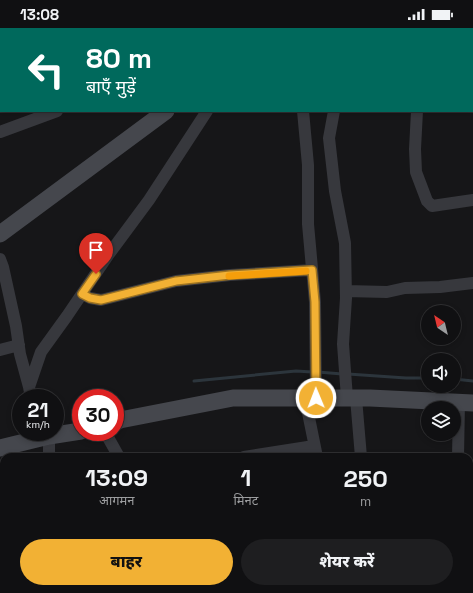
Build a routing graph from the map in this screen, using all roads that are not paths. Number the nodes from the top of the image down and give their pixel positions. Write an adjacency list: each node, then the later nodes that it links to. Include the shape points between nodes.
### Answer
1 (54, 112): 7 (street)
2 (165, 112): 9 (main road)
3 (206, 112): 14 (street, via 149,200)
4 (303, 112): 11 (street)
5 (334, 112): 13 (street, via 329,138 334,191 345,243)
6 (417, 112): 8 (street, via 416,172 427,201 432,206)
7 (0, 132)
8 (473, 200)
9 (0, 234)
10 (0, 259): 15 (street)
11 (312, 270): 14 (street, via 176,281 101,300); 19 (street, via 315,302)
12 (473, 283): 13 (street, via 405,288 387,292)
13 (346, 292): 20 (street, via 343,344)
14 (82, 294): 18 (street, via 41,352)
15 (19, 345): 16 (street); 17 (street)
16 (0, 350)
17 (29, 389)
18 (31, 389)
19 (311, 398): 20 (main road); 22 (main road, via 233,398); 27 (street)
20 (351, 398): 21 (main road); 31 (street)
21 (466, 403): 32 (street)
22 (124, 419)
23 (24, 441): 26 (main road)
24 (44, 441): 28 (street)
25 (110, 441): 29 (street)
26 (0, 448)
27 (316, 451): 30 (street)
28 (48, 453)
29 (117, 453)
30 (292, 453)
31 (360, 453)
32 (459, 453)

